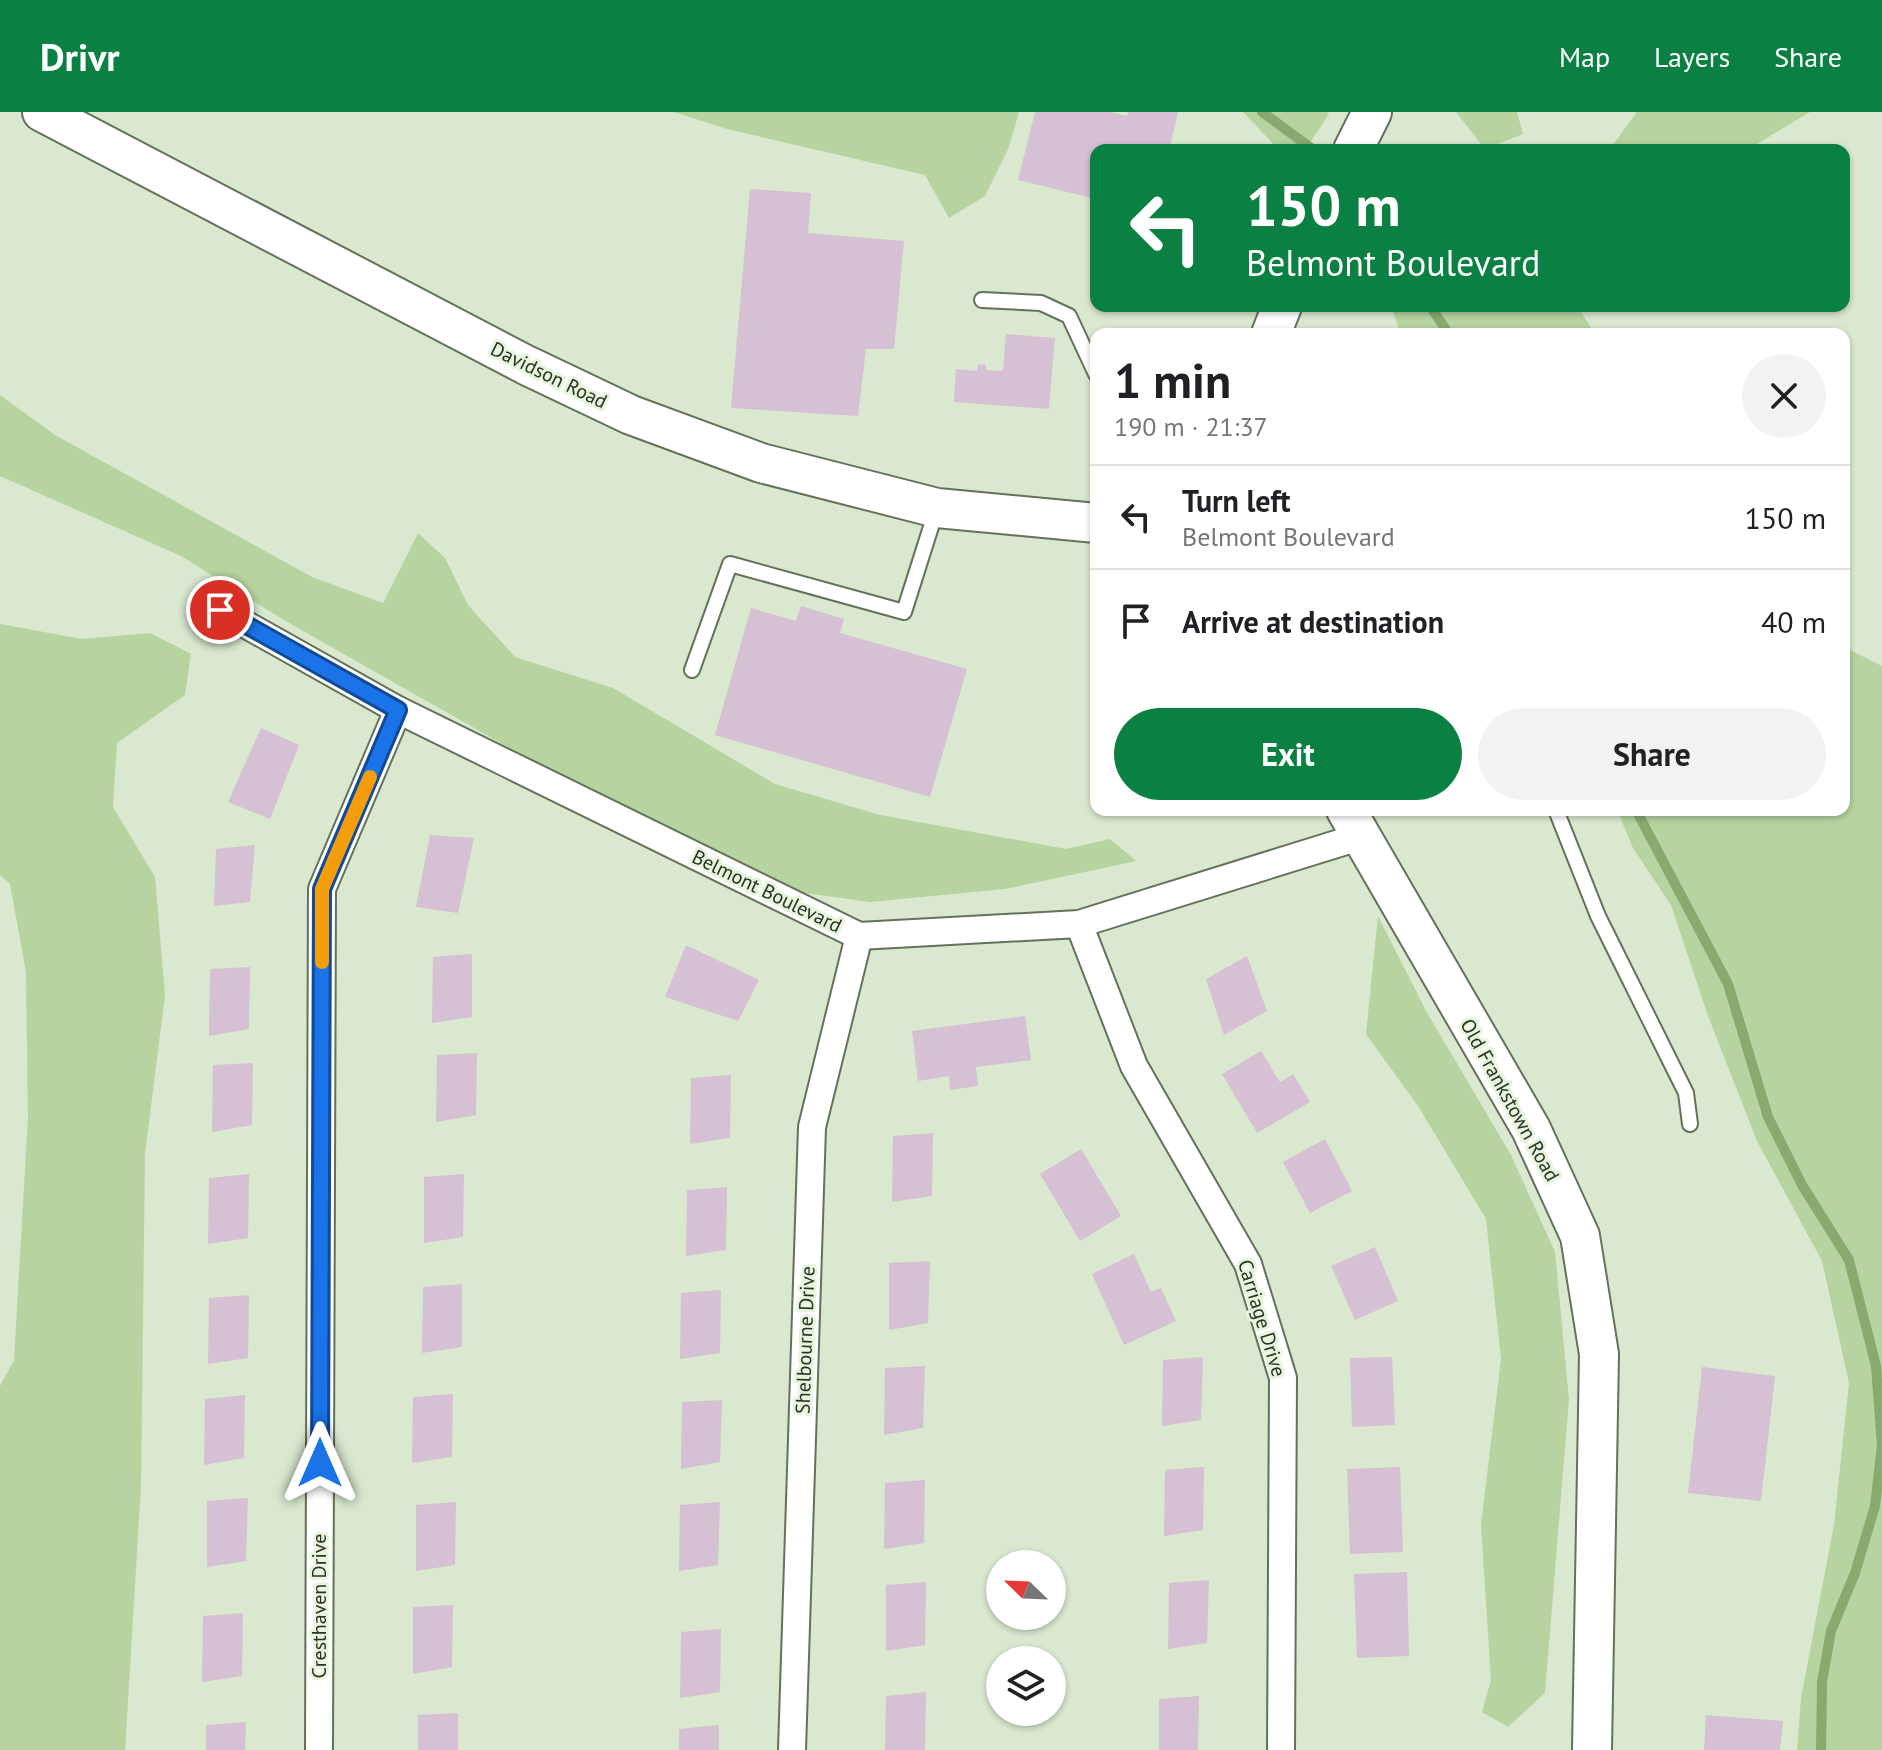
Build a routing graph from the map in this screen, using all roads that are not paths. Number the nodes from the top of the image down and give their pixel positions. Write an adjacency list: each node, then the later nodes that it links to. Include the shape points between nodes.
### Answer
1 (42, 112): 6 (street, Davidson Road, via 631,415 761,463)
2 (1372, 112): 3 (street)
3 (1356, 144)
4 (982, 300): 5 (lane, via 1041,303 1069,316)
5 (1090, 361)
6 (937, 508): 7 (street, Davidson Road); 9 (lane, via 904,612 730,564)
7 (1090, 522)
8 (220, 610): 10 (street, Belmont Boulevard)
9 (692, 670)
10 (398, 710): 14 (street, Belmont Boulevard); 16 (street, Cresthaven Drive, via 322,889)
11 (1558, 816): 15 (lane, via 1598,916 1686,1093)
12 (1353, 824): 13 (street, Belmont Boulevard); 19 (street, Old Frankstown Road, via 1531,1129 1580,1236 1599,1354)
13 (1079, 924): 14 (street, Belmont Boulevard); 18 (street, Carriage Drive, via 1134,1066 1248,1264 1283,1378)
14 (859, 936): 17 (street, Shelbourne Drive, via 812,1127)
15 (1690, 1124)
16 (319, 1750)
17 (792, 1750)
18 (1281, 1750)
19 (1592, 1750)

